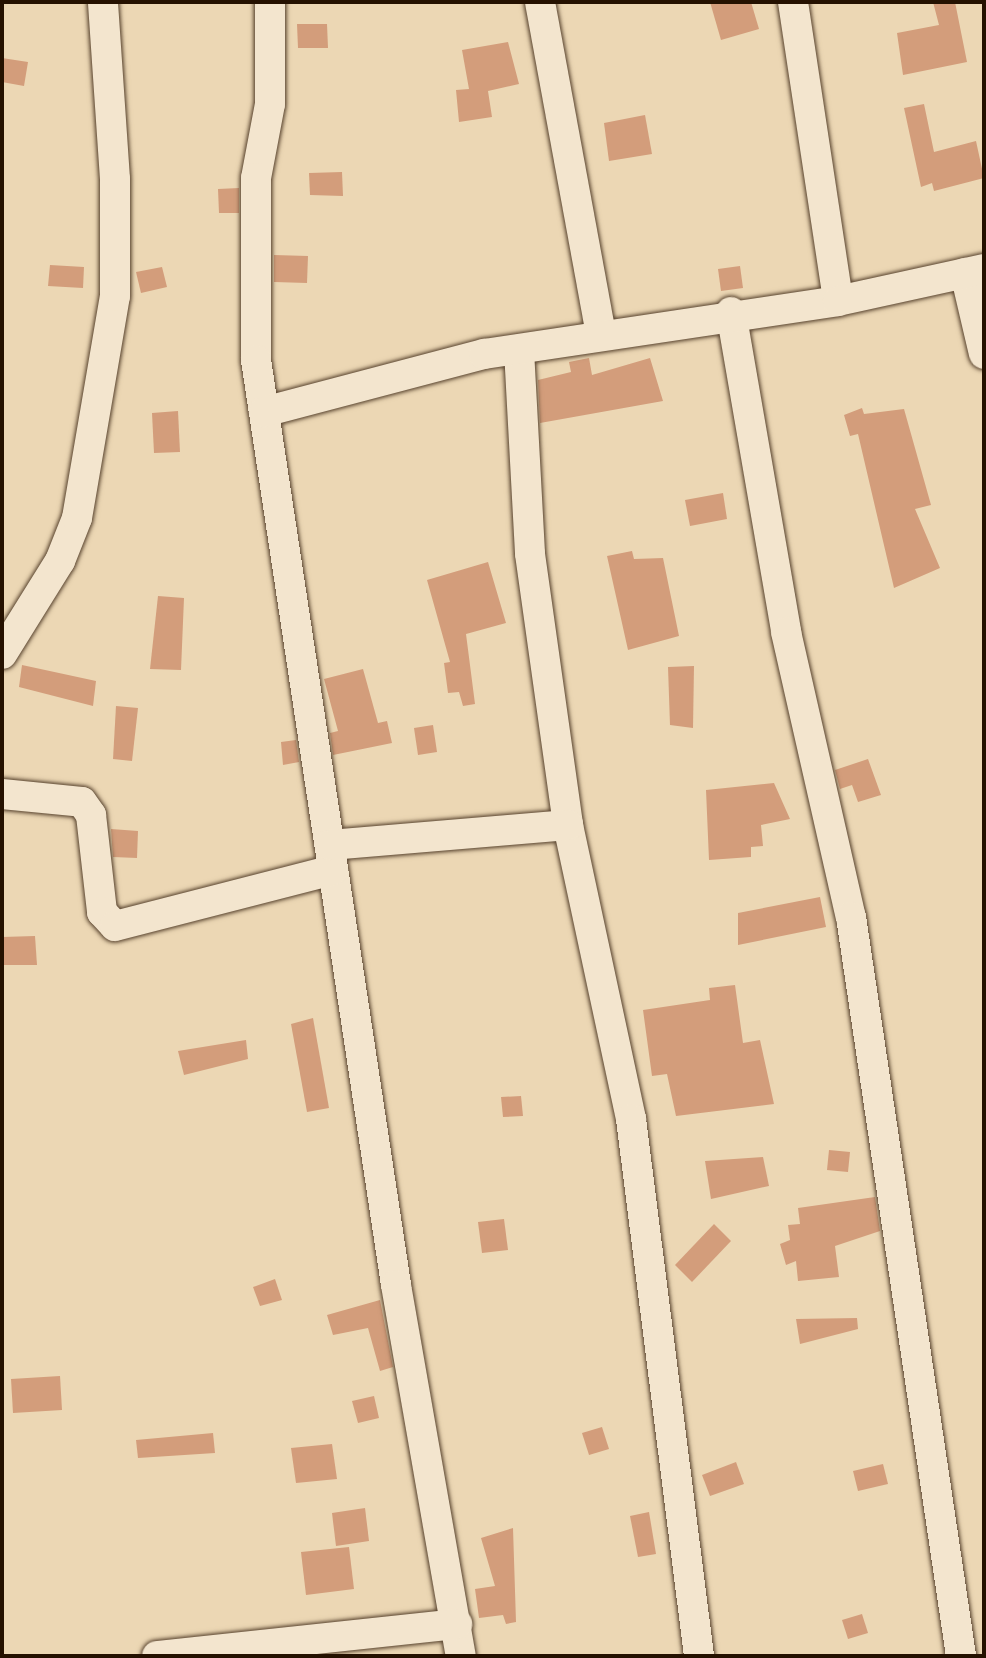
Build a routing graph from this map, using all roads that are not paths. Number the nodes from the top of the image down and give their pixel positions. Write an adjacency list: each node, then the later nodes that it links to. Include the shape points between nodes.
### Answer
1 (103, 2): 12 (street, via 116,179 115,296 77,518 60,561)
2 (270, 2): 11 (street, via 270,104 256,178 256,360)
3 (540, 2): 8 (street)
4 (793, 2): 6 (street)
5 (975, 271): 6 (street); 10 (street)
6 (838, 301): 7 (street)
7 (731, 312): 8 (street); 20 (street, via 786,632 851,917)
8 (601, 334): 9 (street)
9 (519, 350): 11 (street); 14 (street, via 530,554)
10 (984, 354)
11 (264, 412): 15 (street)
12 (2, 654)
13 (2, 794): 15 (street, via 82,802 91,815 102,912 115,926)
14 (568, 825): 15 (street); 19 (street, via 631,1119)
15 (332, 858): 16 (street, via 396,1285)
16 (457, 1623): 17 (street); 18 (street)
17 (157, 1656)
18 (460, 1656)
19 (699, 1656)
20 (961, 1656)

